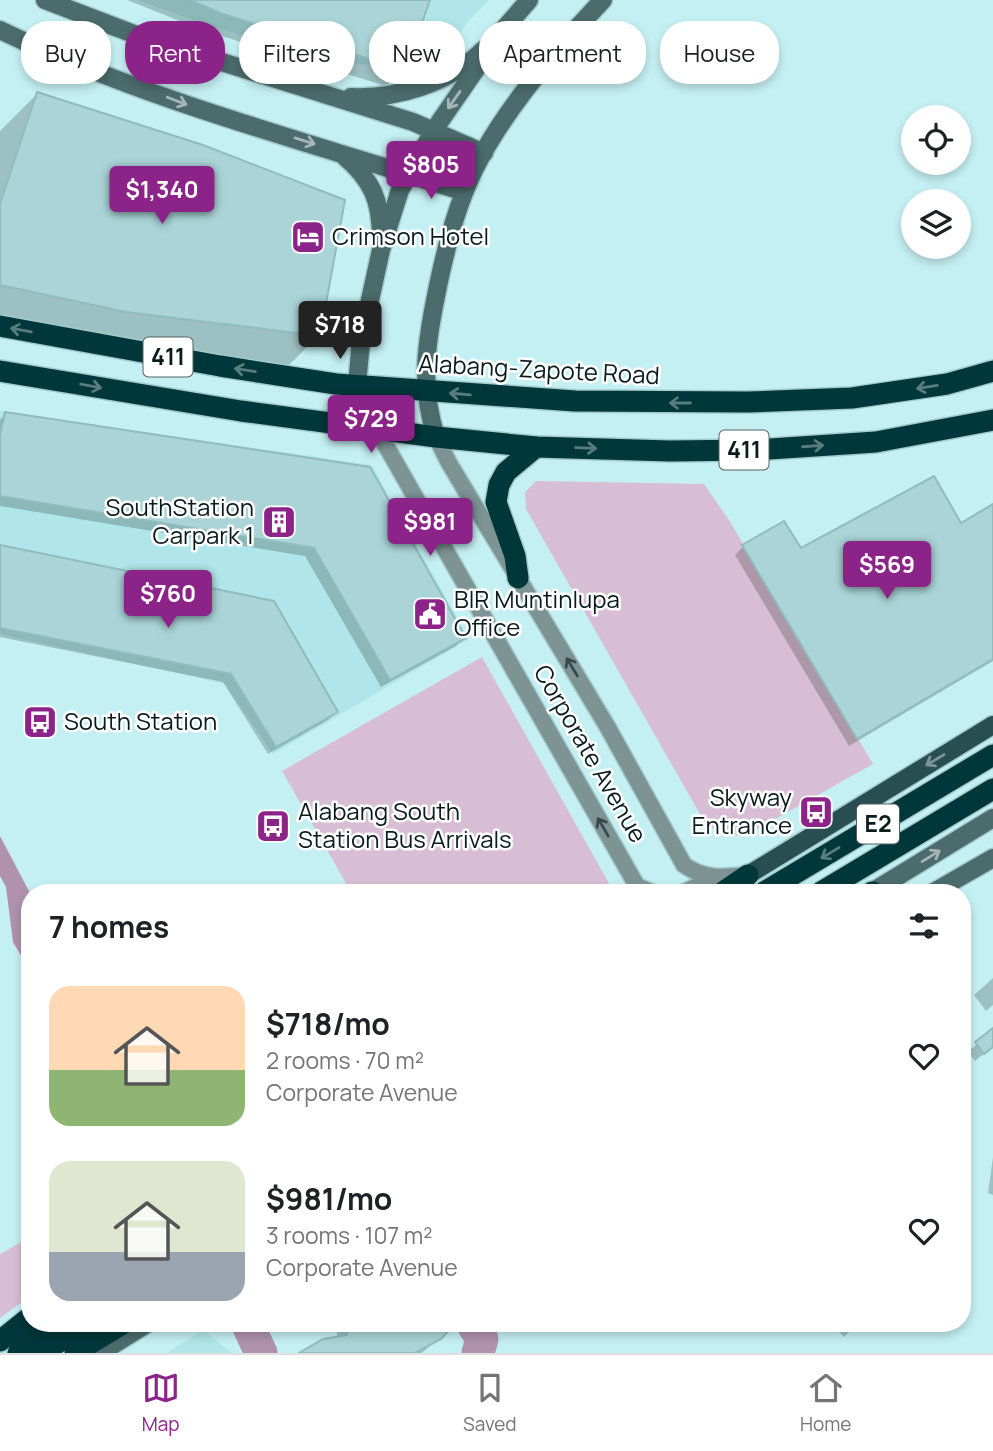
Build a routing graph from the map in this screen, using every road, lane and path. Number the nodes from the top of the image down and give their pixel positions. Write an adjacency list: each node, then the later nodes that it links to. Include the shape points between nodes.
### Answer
1 (529, 0): 4 (main road, Corporate Avenue)
2 (603, 0): 11 (main road, Corporate Avenue, via 506,117)
3 (50, 3): 8 (main road, via 174,48)
4 (511, 21)
5 (0, 30): 10 (main road, one-way to 10, via 44,52 192,107)
6 (479, 54): 8 (main road, via 420,87 393,94)
7 (479, 65): 9 (main road, Corporate Avenue, one-way to 9)
8 (336, 96): 9 (main road)
9 (434, 130): 11 (main road); 12 (main road, Corporate Avenue)
10 (338, 151): 12 (main road); 14 (main road, via 372,187 379,206)
11 (484, 153): 13 (main road, Corporate Avenue)
12 (409, 174): 13 (main road); 14 (main road, Corporate Avenue)
13 (464, 192): 19 (main road, Corporate Avenue, via 433,308)
14 (381, 250): 18 (main road, Corporate Avenue, via 361,341)
15 (0, 326): 18 (highway, Alabang-Zapote Road / 411, one-way to 15, via 220,366)
16 (0, 371): 21 (highway, 411, one-way to 21)
17 (993, 371): 19 (highway, Alabang-Zapote Road / 411, one-way to 19, via 947,384 852,398 748,402 629,403)
18 (357, 385): 19 (highway, Alabang-Zapote Road / 411); 21 (main road, Corporate Avenue)
19 (425, 390): 22 (main road, Corporate Avenue)
20 (993, 420): 23 (highway, 411, one-way to 20, via 752,450 876,442)
21 (377, 430): 22 (highway, 411); 31 (street, Corporate Avenue, one-way to 21)
22 (436, 438): 23 (highway, 411); 24 (street, Corporate Avenue)
23 (537, 447): 24 (highway, via 506,472 496,502 515,555)
24 (518, 578): 32 (street, Corporate Avenue, one-way to 24, via 684,865)
25 (993, 725): 30 (main road, one-way to 30)
26 (993, 755): 34 (highway, E2, one-way to 34)
27 (993, 789): 35 (highway, E2)
28 (993, 818): 36 (main road, one-way to 28)
29 (993, 858): 37 (main road)
30 (748, 875): 33 (highway)
31 (636, 884)
32 (716, 884)
33 (721, 884)
34 (777, 884)
35 (834, 884)
36 (885, 884)
37 (948, 884)
38 (21, 1324): 43 (highway)
39 (46, 1332): 44 (highway)
40 (75, 1332): 45 (highway)
41 (109, 1332): 46 (highway)
42 (134, 1332): 47 (main road)
43 (0, 1341)
44 (18, 1353)
45 (42, 1353)
46 (75, 1353)
47 (100, 1353)

